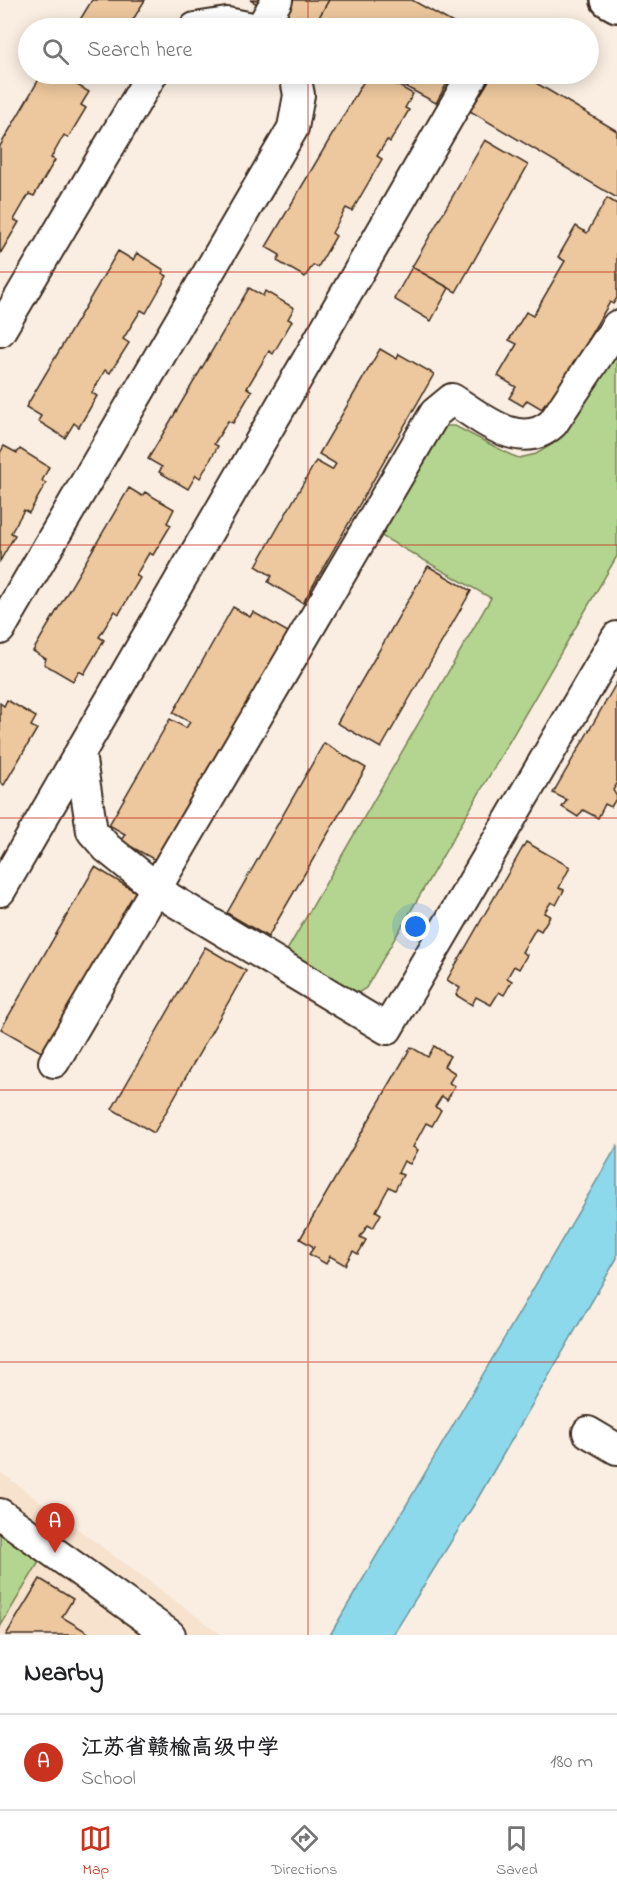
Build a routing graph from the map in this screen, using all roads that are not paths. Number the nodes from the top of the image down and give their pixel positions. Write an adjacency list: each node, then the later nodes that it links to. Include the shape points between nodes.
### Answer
1 (277, 0): 4 (street)
2 (608, 0): 3 (main road)
3 (617, 5)
4 (267, 18)
5 (146, 84): 9 (street)
6 (297, 84): 10 (street, via 299,95 293,128)
7 (467, 84): 12 (street)
8 (617, 326): 13 (street, via 553,423 543,432 519,436 452,399 435,413)
9 (0, 331)
10 (0, 629)
11 (617, 637): 13 (street, via 387,1029)
12 (80, 754): 13 (street, via 92,831); 14 (street)
13 (156, 888): 15 (street)
14 (0, 891)
15 (54, 1062)
16 (588, 1432): 17 (street)
17 (617, 1449)
18 (0, 1514): 19 (street)
19 (170, 1635)

